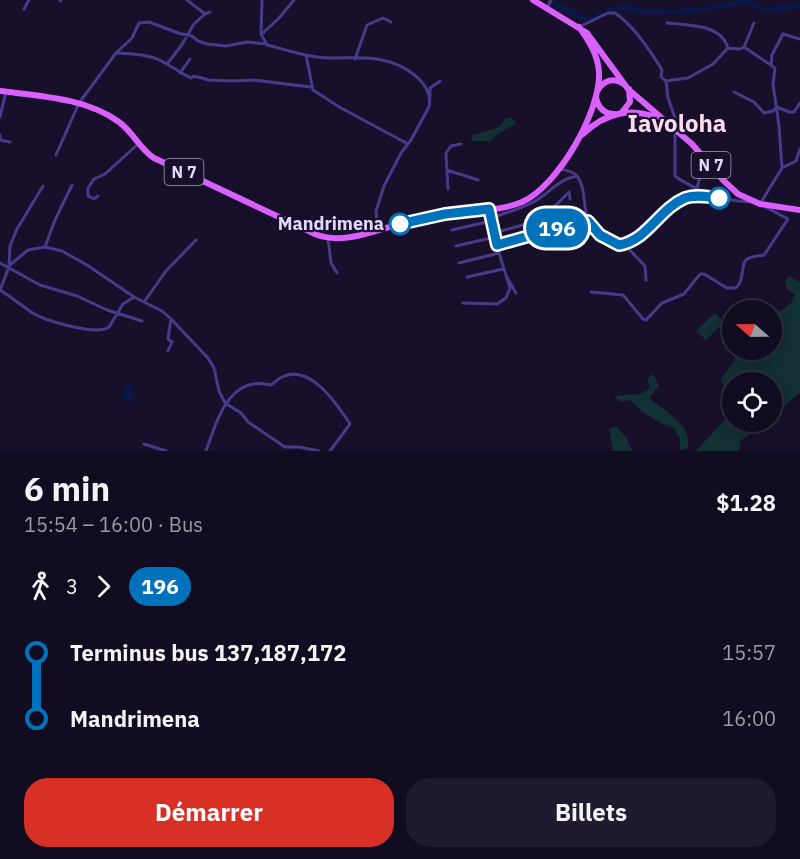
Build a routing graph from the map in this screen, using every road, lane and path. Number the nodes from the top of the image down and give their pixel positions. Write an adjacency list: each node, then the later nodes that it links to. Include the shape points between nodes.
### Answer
1 (28, 0): 8 (street)
2 (187, 0): 10 (street)
3 (262, 0): 15 (street)
4 (294, 0): 15 (street)
5 (533, 0): 7 (main road)
6 (551, 0): 7 (street)
7 (547, 8): 14 (main road)
8 (24, 9)
9 (210, 12): 10 (street)
10 (204, 14): 16 (street)
11 (391, 22): 24 (street, via 383,18 367,25)
12 (667, 23): 20 (street, via 707,28)
13 (754, 23): 19 (street)
14 (579, 27): 29 (street, via 615,13 642,41); 31 (main road, via 594,40); 34 (main road, via 596,57)
15 (261, 34): 18 (street)
16 (188, 35): 18 (street, via 207,44); 21 (street, via 149,22 139,23 132,38); 25 (street)
17 (800, 39): 26 (street, via 783,34)
18 (267, 45): 22 (street)
19 (744, 47): 20 (street); 26 (street)
20 (728, 48): 29 (street, via 688,78)
21 (116, 53): 25 (street, via 150,57); 36 (street)
22 (306, 55): 24 (street); 30 (street)
23 (190, 59): 27 (street)
24 (354, 59): 35 (street, via 382,60 405,68 423,83)
25 (167, 64): 27 (street)
26 (771, 65): 38 (street, via 775,68)
27 (180, 73): 30 (street, via 209,80 254,80)
28 (440, 81): 35 (street, via 430,88)
29 (666, 81): 41 (street, via 675,118)
30 (311, 87): 46 (street)
31 (627, 87): 34 (main road, via 610,80); 39 (main road, via 628,105); 41 (main road)
32 (3, 92): 36 (main road, N 7); 40 (street)
33 (734, 92): 38 (street, via 754,102 764,113)
34 (597, 94): 39 (main road, via 603,111); 43 (main road)
35 (430, 102): 46 (street)
36 (80, 103): 45 (main road, N 7, via 109,115); 49 (street)
37 (800, 103): 38 (street, via 794,112)
38 (777, 107): 52 (street)
39 (617, 114): 41 (main road, via 640,112); 43 (main road, via 597,122)
40 (0, 117)
41 (673, 128): 60 (street, via 675,176); 66 (main road, N 7, via 738,194)
42 (0, 135): 44 (street, via 0,140)
43 (579, 138): 53 (main road, N 7)
44 (10, 142)
45 (139, 143): 63 (street, via 90,183 88,196); 77 (main road, N 7, via 154,159)
46 (408, 144): 74 (street, via 380,195)
47 (461, 144): 54 (street, via 451,146 446,153)
48 (800, 148): 50 (street)
49 (56, 155)
50 (798, 163): 52 (street)
51 (700, 165): 60 (street)
52 (782, 168): 67 (street)
53 (558, 169): 55 (street); 68 (main road, N 7, via 530,198)
54 (447, 170): 56 (street); 61 (street)
55 (577, 176): 71 (street, via 558,183 540,199); 73 (street)
56 (478, 180)
57 (72, 185): 82 (street)
58 (43, 186): 86 (street, via 17,229 10,246)
59 (568, 187): 62 (street)
60 (697, 188): 64 (street)
61 (448, 189)
62 (569, 192): 65 (street); 72 (street)
63 (98, 196)
64 (710, 197): 66 (street); 79 (street, via 685,198 638,238)
65 (570, 199)
66 (753, 202): 67 (main road, N 7)
67 (760, 204): 69 (main road, N 7); 92 (street, via 788,219 764,255 745,261 736,288 727,288 700,274 684,294 662,303 646,320 623,295)
68 (489, 209): 71 (street); 74 (main road, N 7, via 445,214)
69 (800, 210)
70 (559, 215): 72 (street)
71 (491, 220): 75 (street); 76 (street)
72 (537, 221): 76 (street)
73 (588, 221): 79 (street, via 607,240); 80 (street)
74 (377, 230): 77 (main road, N 7, via 346,238)
75 (452, 230)
76 (495, 235): 80 (street); 81 (street)
77 (327, 238): 88 (street, via 331,263)
78 (196, 240): 95 (street, via 166,271)
79 (624, 244): 91 (street, via 645,266)
80 (497, 245): 83 (street)
81 (456, 246)
82 (45, 247): 86 (street, via 28,250); 94 (street, via 67,254)
83 (499, 253): 85 (street); 87 (street)
84 (0, 263): 86 (street)
85 (459, 263)
86 (10, 266): 97 (street, via 39,285); 97 (street, via 0,290 32,313 100,331 109,327)
87 (504, 268): 89 (street); 90 (street)
88 (337, 273)
89 (467, 277)
90 (507, 278): 93 (street); 96 (street, via 510,288 502,303)
91 (646, 280)
92 (591, 292)
93 (516, 293)
94 (134, 297): 95 (street); 97 (street, via 126,301)
95 (144, 302): 98 (street)
96 (463, 303)
97 (120, 312): 99 (street)
98 (171, 319): 100 (street, via 168,339 172,343); 101 (street, via 208,358)
99 (142, 321)
100 (168, 351)
101 (225, 403): 103 (street); 105 (street); 107 (street, via 239,388 260,382 271,385 284,376 301,375 318,383 350,424)
102 (144, 444): 104 (street)
103 (285, 449): 106 (street)
104 (166, 451)
105 (206, 451)
106 (319, 451)
107 (330, 451)

